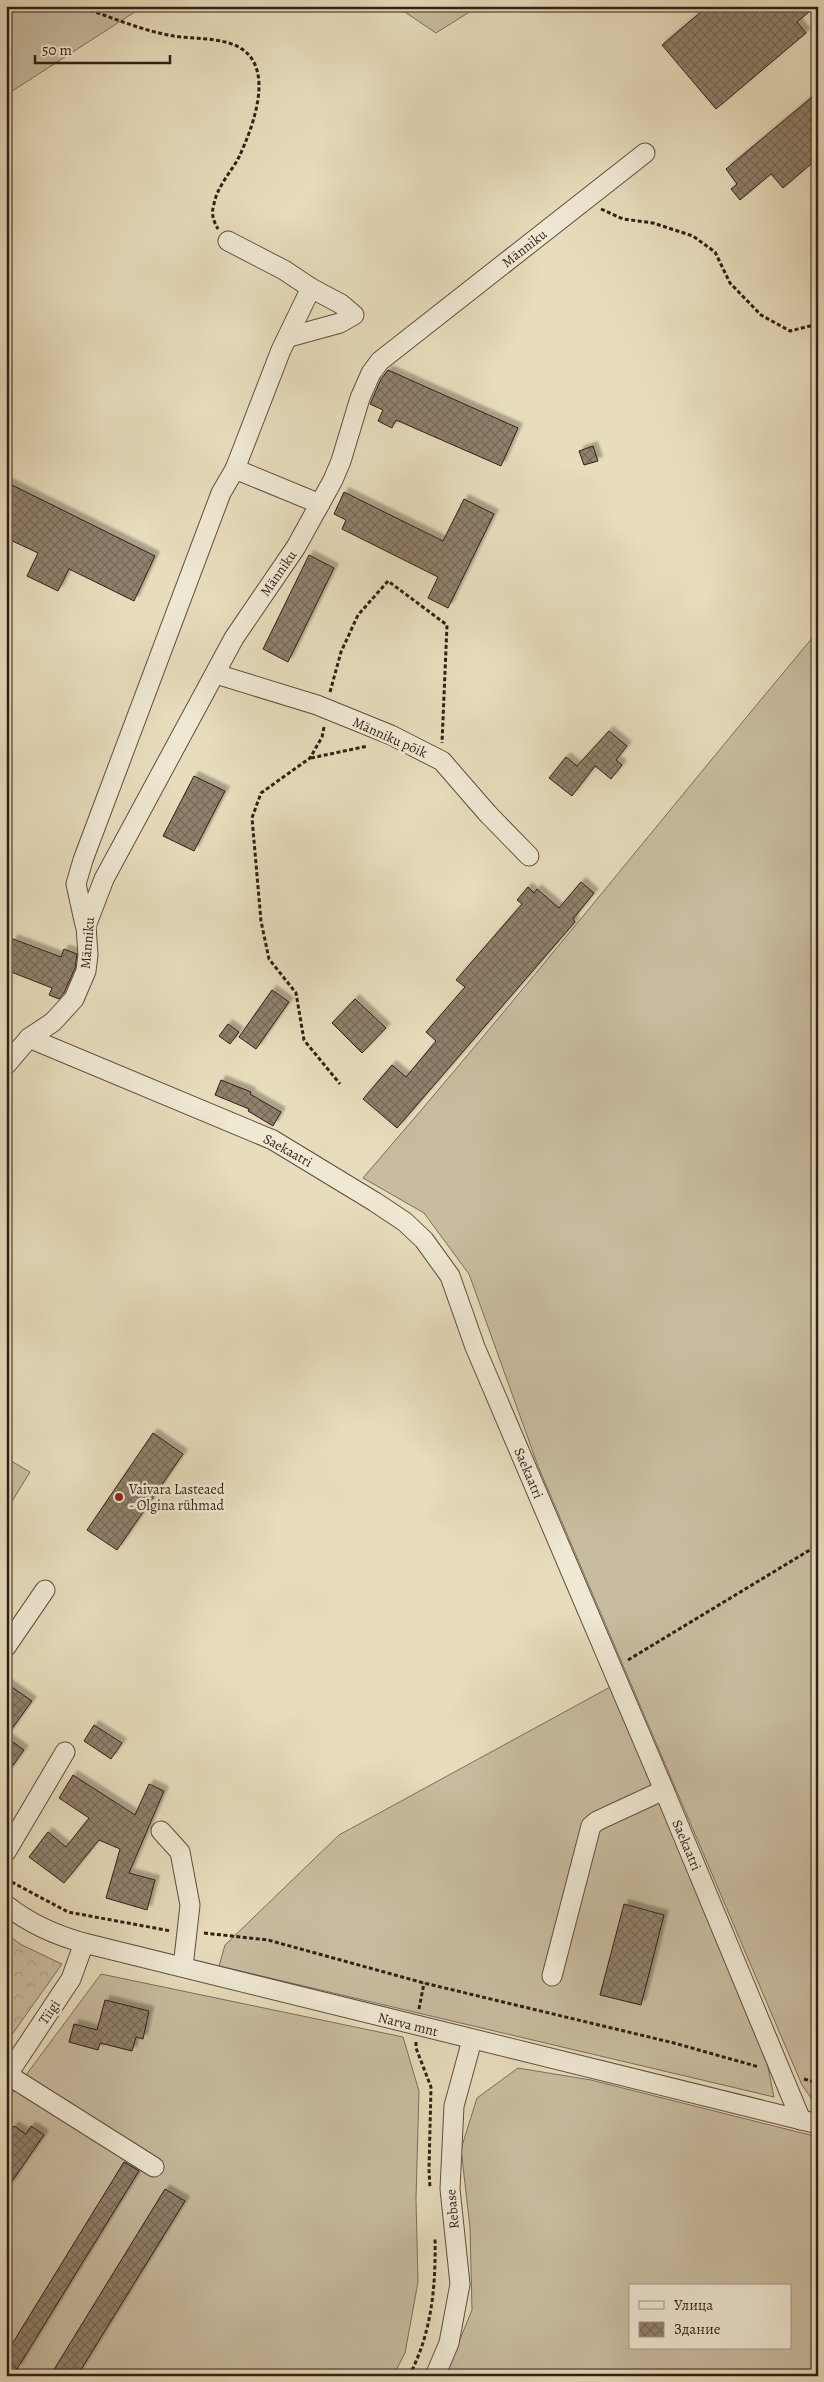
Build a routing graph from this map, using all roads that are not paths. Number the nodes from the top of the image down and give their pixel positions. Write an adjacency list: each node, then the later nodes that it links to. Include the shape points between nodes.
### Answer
1 (644, 153): 6 (street, Männiku, via 380,362 371,373 360,398 341,460)
2 (228, 240): 3 (street)
3 (312, 288): 4 (street); 4 (street, via 354,315)
4 (289, 337): 5 (street, via 277,359)
5 (235, 469): 6 (street); 9 (street, via 221,493 83,860 76,884)
6 (320, 504): 7 (street, Männiku, via 296,547 234,638)
7 (216, 674): 8 (street, Männiku põik, via 323,708 391,735 442,761); 9 (street, Männiku, via 113,861)
8 (529, 856)
9 (86, 926): 10 (street, Männiku, via 86,971 74,999 53,1022)
10 (29, 1038): 11 (street, Männiku); 15 (street, Saekaatri, via 273,1140 375,1202 405,1222 424,1240 450,1276 475,1347)
11 (6, 1065)
12 (45, 1590): 13 (street)
13 (6, 1647)
14 (65, 1752): 17 (street)
15 (664, 1790): 21 (street, via 591,1826); 24 (street, Saekaatri, via 784,2074)
16 (161, 1831): 20 (street, via 180,1852 190,1905)
17 (6, 1852)
18 (6, 1905): 19 (street, Narva mnt, via 54,1935)
19 (84, 1943): 20 (street, Narva mnt); 23 (street, Tiigi, via 71,1979)
20 (184, 1967): 22 (street, Narva mnt)
21 (552, 1976)
22 (472, 2040): 24 (street, Narva mnt); 26 (street, Rebase, via 454,2106 450,2189 460,2284 449,2343)
23 (7, 2076): 25 (street)
24 (809, 2122)
25 (154, 2167)
26 (434, 2376)

